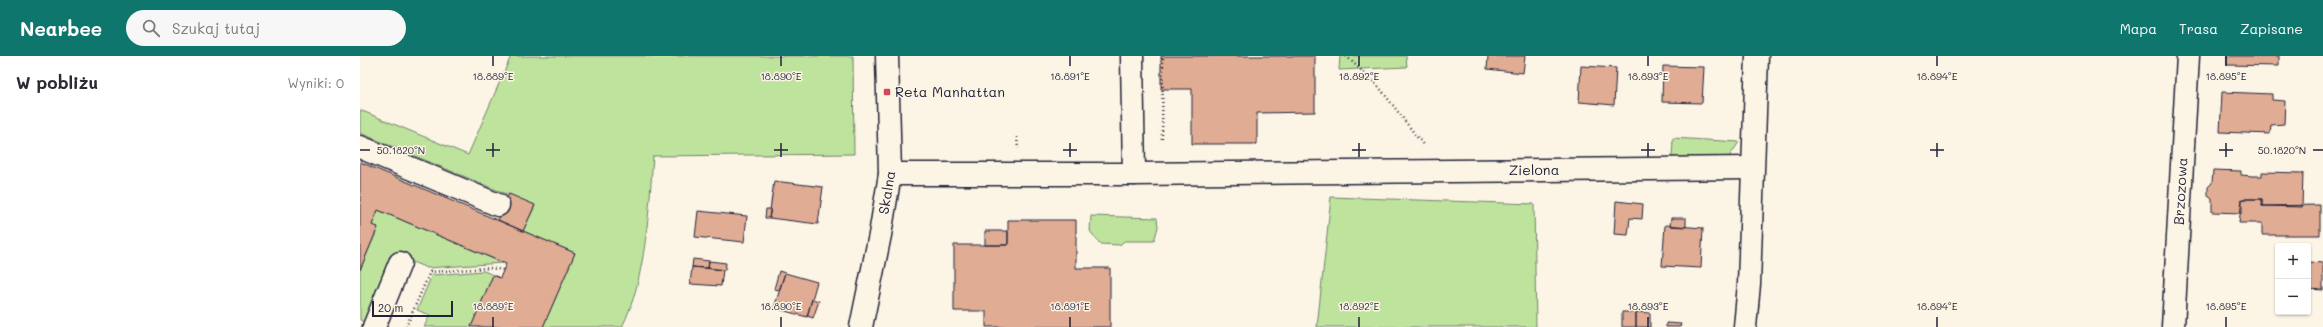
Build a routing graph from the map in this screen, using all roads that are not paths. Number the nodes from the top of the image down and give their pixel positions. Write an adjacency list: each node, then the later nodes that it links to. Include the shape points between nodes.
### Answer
1 (887, 56): 7 (street, Skalna)
2 (1132, 56): 8 (street)
3 (1757, 56): 6 (street)
4 (2188, 56): 14 (street, Brzozowa)
5 (360, 147): 9 (street)
6 (1752, 168): 8 (street, Zielona); 13 (street, via 1749,284)
7 (890, 174): 8 (street, Zielona); 12 (street, Skalna)
8 (1134, 174)
9 (498, 206)
10 (400, 264): 11 (street)
11 (377, 326)
12 (861, 327)
13 (1745, 327)
14 (2173, 327)

